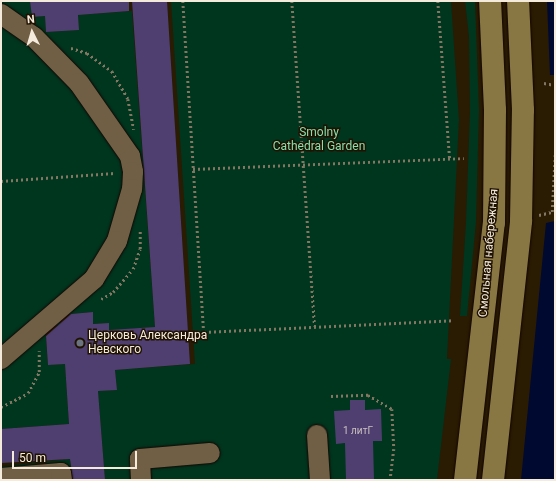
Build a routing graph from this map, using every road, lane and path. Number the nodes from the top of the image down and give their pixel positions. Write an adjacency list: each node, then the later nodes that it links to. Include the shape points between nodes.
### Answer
1 (183, 1): 15 (path)
2 (292, 1): 13 (path)
3 (438, 1): 12 (path)
4 (490, 1): 31 (main road, Смольная набережная, via 495,110 494,223)
5 (518, 1): 32 (main road, via 523,110 521,222)
6 (1, 14): 7 (lane)
7 (44, 47): 14 (lane, via 80,83); 14 (path, via 66,46 87,53 112,72 129,106 134,126)
8 (544, 83): 9 (path)
9 (555, 85)
10 (555, 154): 17 (path, via 552,212)
11 (464, 158): 12 (path)
12 (450, 159): 13 (path)
13 (305, 163): 15 (path); 19 (path)
14 (132, 164): 16 (path); 20 (lane, via 132,189 117,241 106,260 94,279)
15 (193, 169): 19 (path, via 204,332)
16 (1, 181)
17 (539, 215)
18 (454, 320): 19 (path)
19 (316, 326)
20 (33, 334): 21 (lane); 23 (path, via 39,352 39,372 28,393)
21 (1, 360)
22 (331, 396): 30 (path, via 368,395 392,409 394,448)
23 (1, 407)
24 (317, 435): 29 (lane)
25 (210, 454): 28 (lane, via 140,459)
26 (1, 478): 27 (lane, via 61,474)
27 (62, 480)
28 (141, 480)
29 (320, 480)
30 (390, 480)
31 (464, 480)
32 (493, 480)

